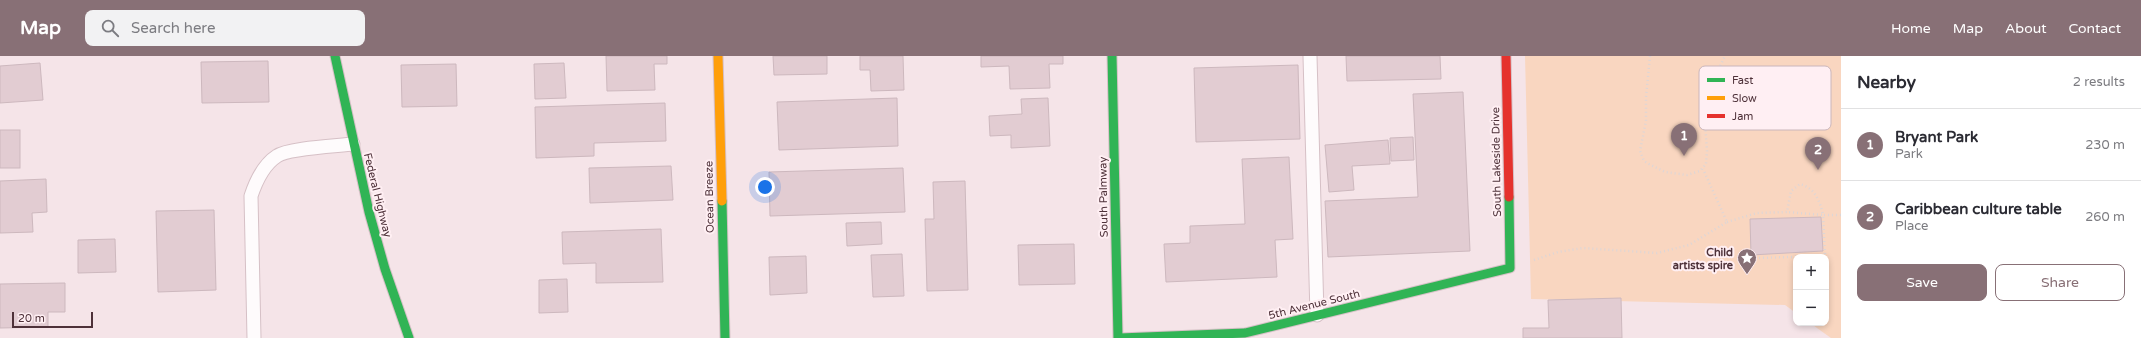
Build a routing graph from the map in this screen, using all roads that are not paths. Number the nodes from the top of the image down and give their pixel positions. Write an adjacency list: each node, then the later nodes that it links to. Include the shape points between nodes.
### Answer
1 (335, 56): 6 (street, Federal Highway)
2 (718, 56): 11 (street, Ocean Breeze)
3 (1112, 56): 12 (street, South Palmway)
4 (1310, 56): 8 (lane)
5 (1506, 56): 7 (street, South Lakeside Drive)
6 (353, 144): 9 (lane, via 308,148 278,155 257,178 251,196); 10 (street, Federal Highway, via 383,262)
7 (1510, 268): 8 (street, 5th Avenue South)
8 (1317, 315): 12 (street, 5th Avenue South, via 1245,333)
9 (254, 338)
10 (409, 338)
11 (724, 338)
12 (1119, 338)

